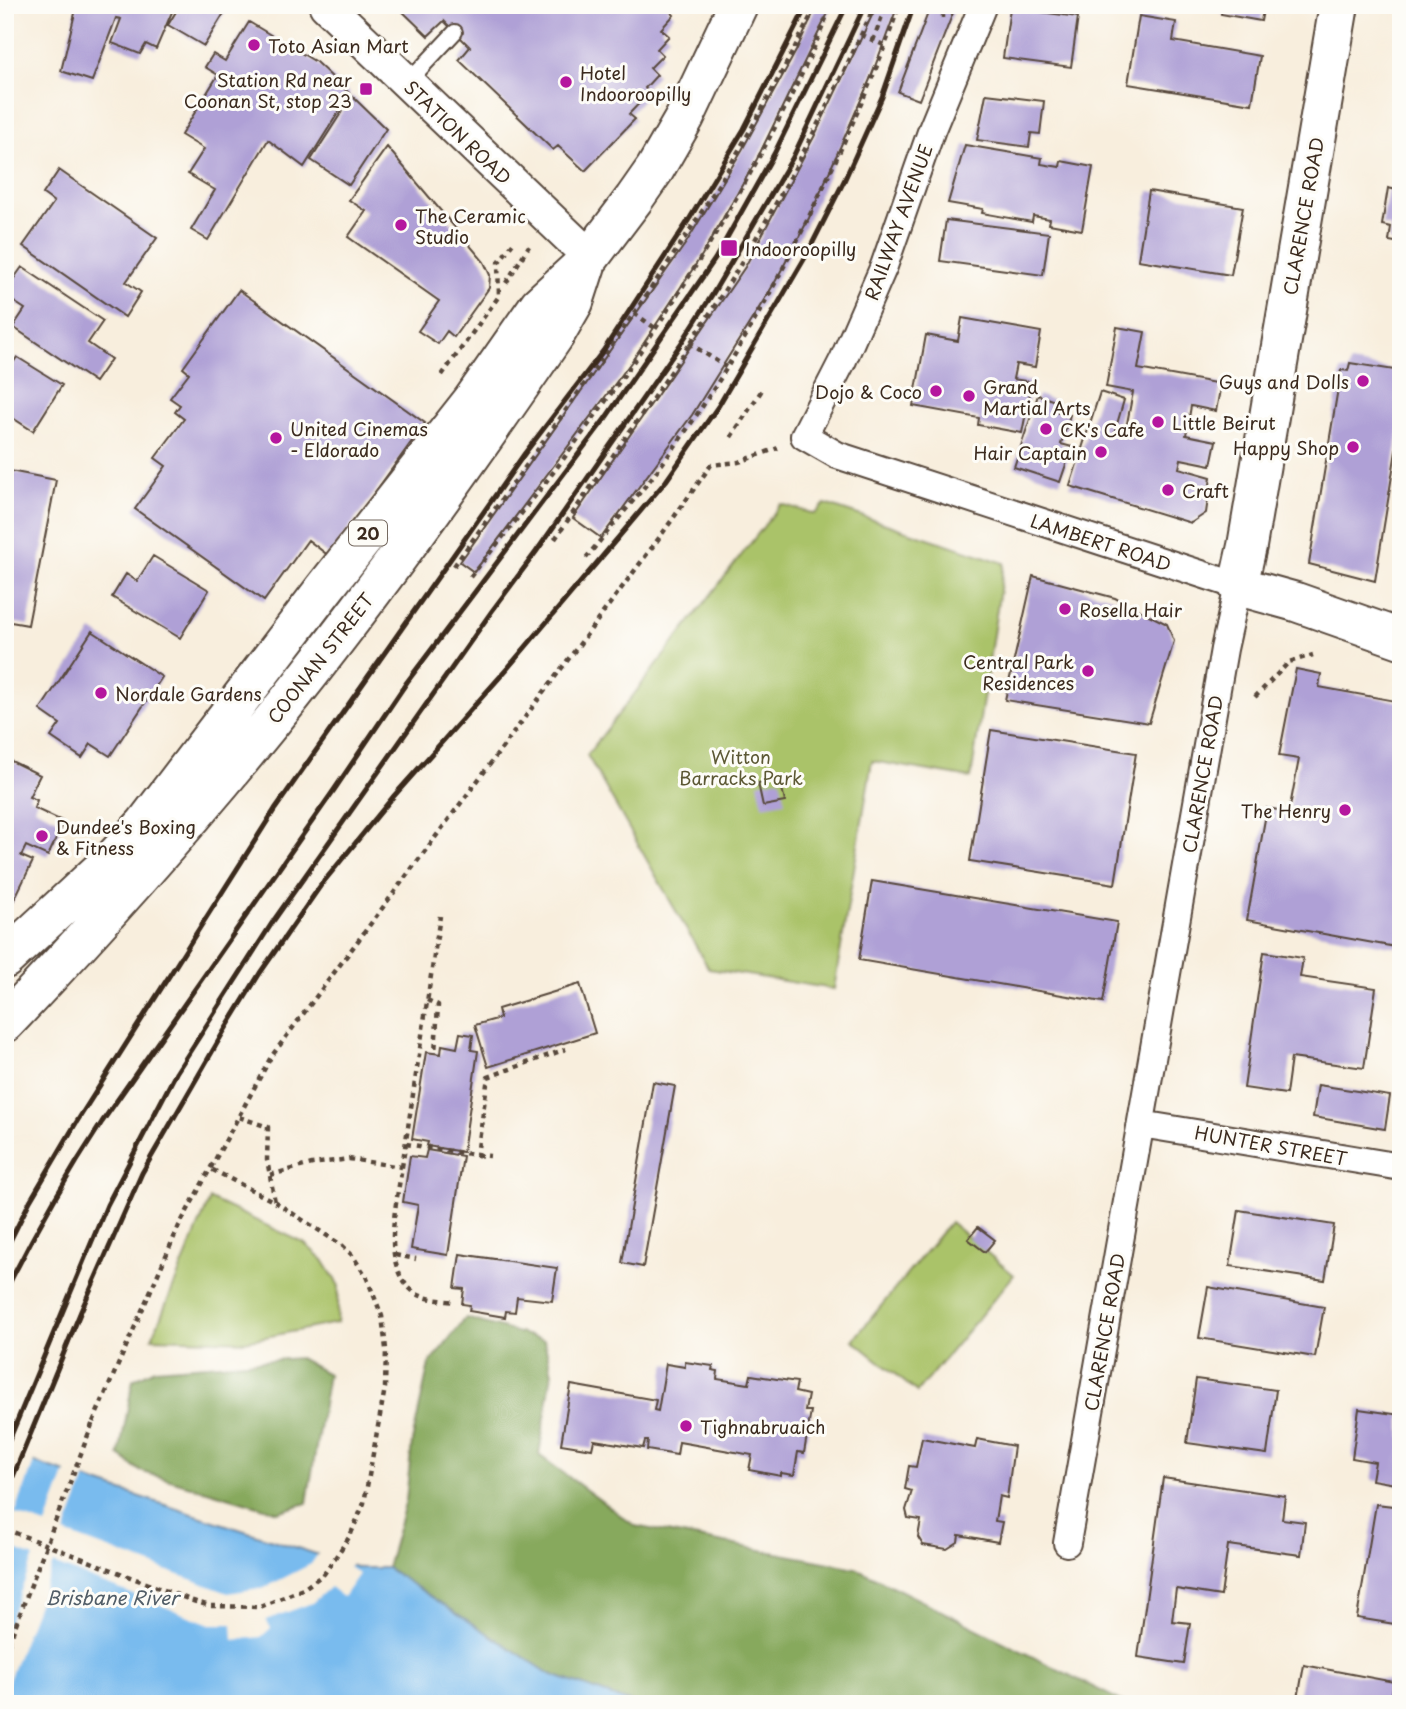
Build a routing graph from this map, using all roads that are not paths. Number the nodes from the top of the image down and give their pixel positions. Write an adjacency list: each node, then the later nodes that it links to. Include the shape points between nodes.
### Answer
1 (326, 5): 8 (street, STATION ROAD)
2 (712, 5): 7 (main road, COONAN STREET / 20)
3 (738, 5): 7 (main road, COONAN STREET / 20)
4 (983, 5): 10 (street, RAILWAY AVENUE, via 884,265)
5 (1339, 5): 11 (main road, CLARENCE ROAD)
6 (455, 32): 8 (lane)
7 (709, 63): 9 (main road, COONAN STREET / 20, via 655,169)
8 (407, 83): 9 (street, STATION ROAD)
9 (589, 258): 13 (main road, COONAN STREET / 20, via 563,324 398,556 292,696); 14 (main road, COONAN STREET / 20, via 539,305 472,401 145,824)
10 (804, 436): 11 (street, LAMBERT ROAD, via 849,459)
11 (1238, 586): 12 (main road, LAMBERT ROAD); 17 (street, CLARENCE ROAD)
12 (1401, 639)
13 (138, 878): 15 (main road); 16 (main road, COONAN STREET / 20)
14 (5, 959)
15 (5, 994)
16 (5, 1023)
17 (1141, 1124): 18 (street, HUNTER STREET); 19 (street, CLARENCE ROAD)
18 (1401, 1167)
19 (1067, 1543)

